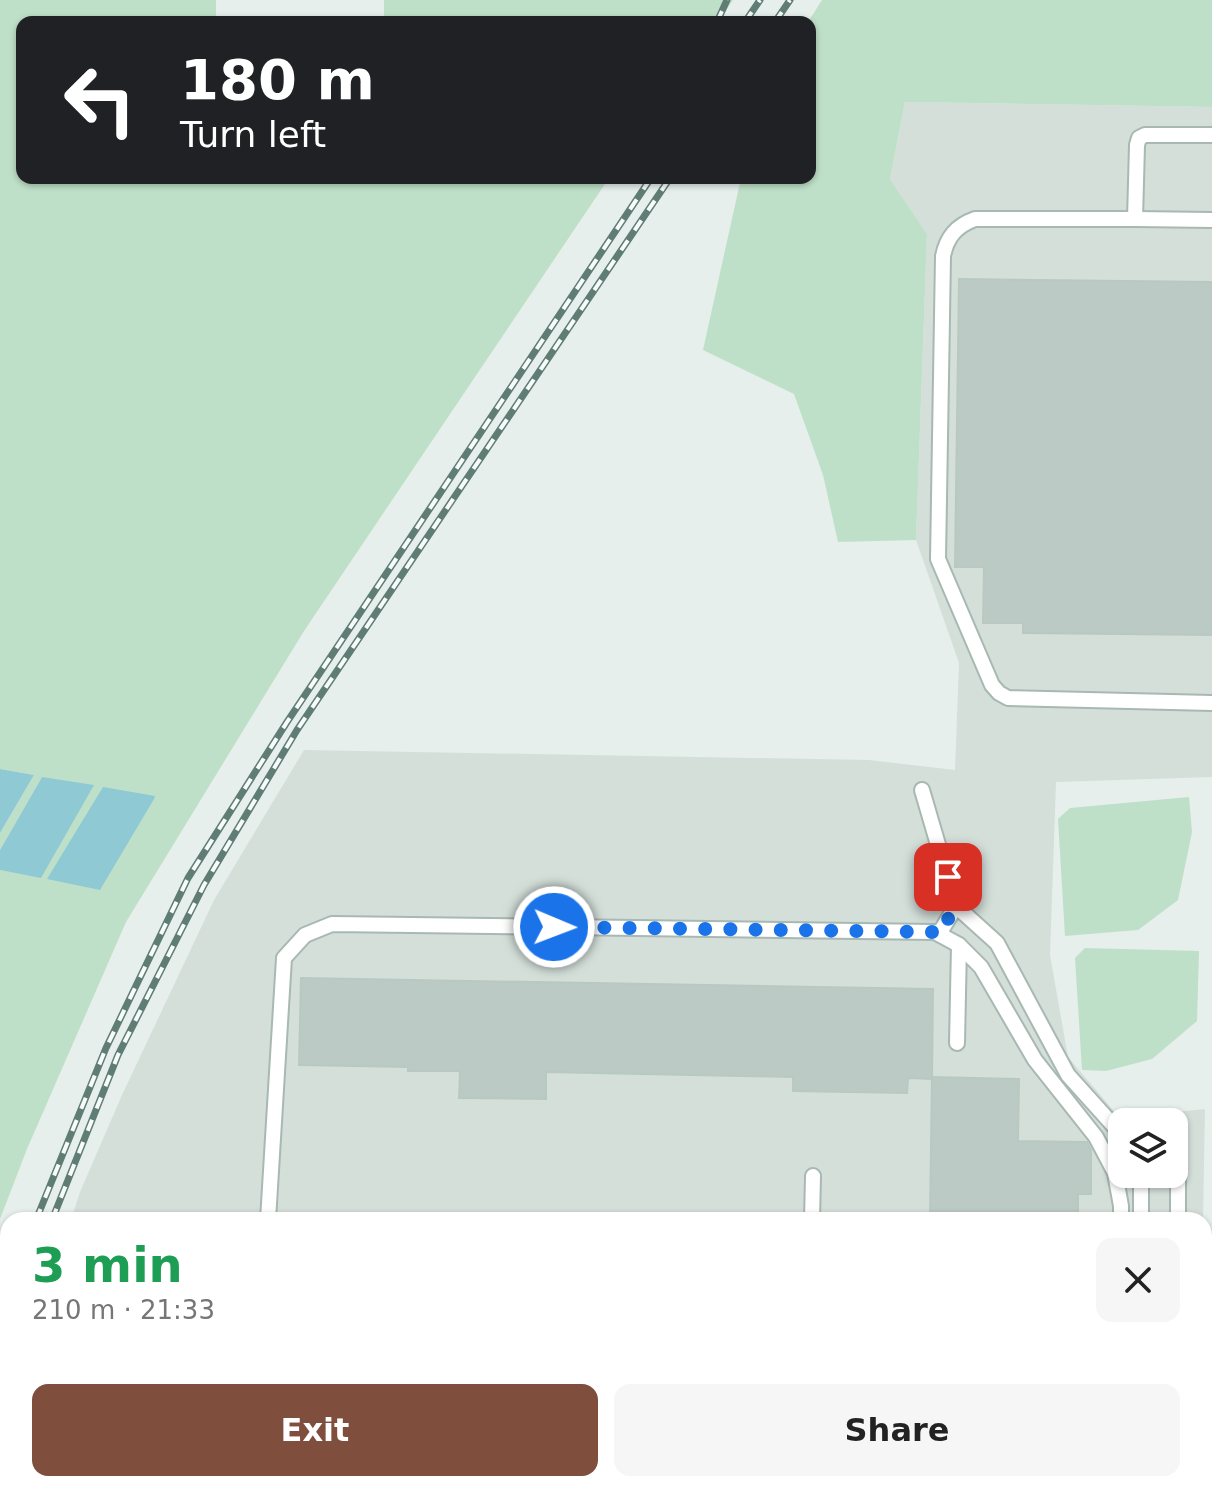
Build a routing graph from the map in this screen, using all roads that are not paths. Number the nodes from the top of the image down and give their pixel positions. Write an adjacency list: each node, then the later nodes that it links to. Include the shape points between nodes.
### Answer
1 (1212, 135): 2 (street, via 1139,138)
2 (1135, 219): 3 (street); 4 (street, via 975,219 955,230 946,243 938,559 992,685 1008,698)
3 (1212, 220)
4 (1212, 703)
5 (922, 790): 6 (street)
6 (956, 906): 7 (street); 10 (street, via 997,943 1068,1075)
7 (939, 934): 8 (street); 14 (street, via 332,924 305,935 284,958)
8 (959, 945): 9 (street); 16 (street, via 981,967 1035,1060 1096,1137 1115,1173)
9 (957, 1043)
10 (1108, 1119)
11 (813, 1176): 15 (street)
12 (1141, 1188): 17 (street)
13 (1178, 1188): 18 (street)
14 (268, 1212)
15 (812, 1212)
16 (1121, 1212)
17 (1141, 1212)
18 (1178, 1212)

